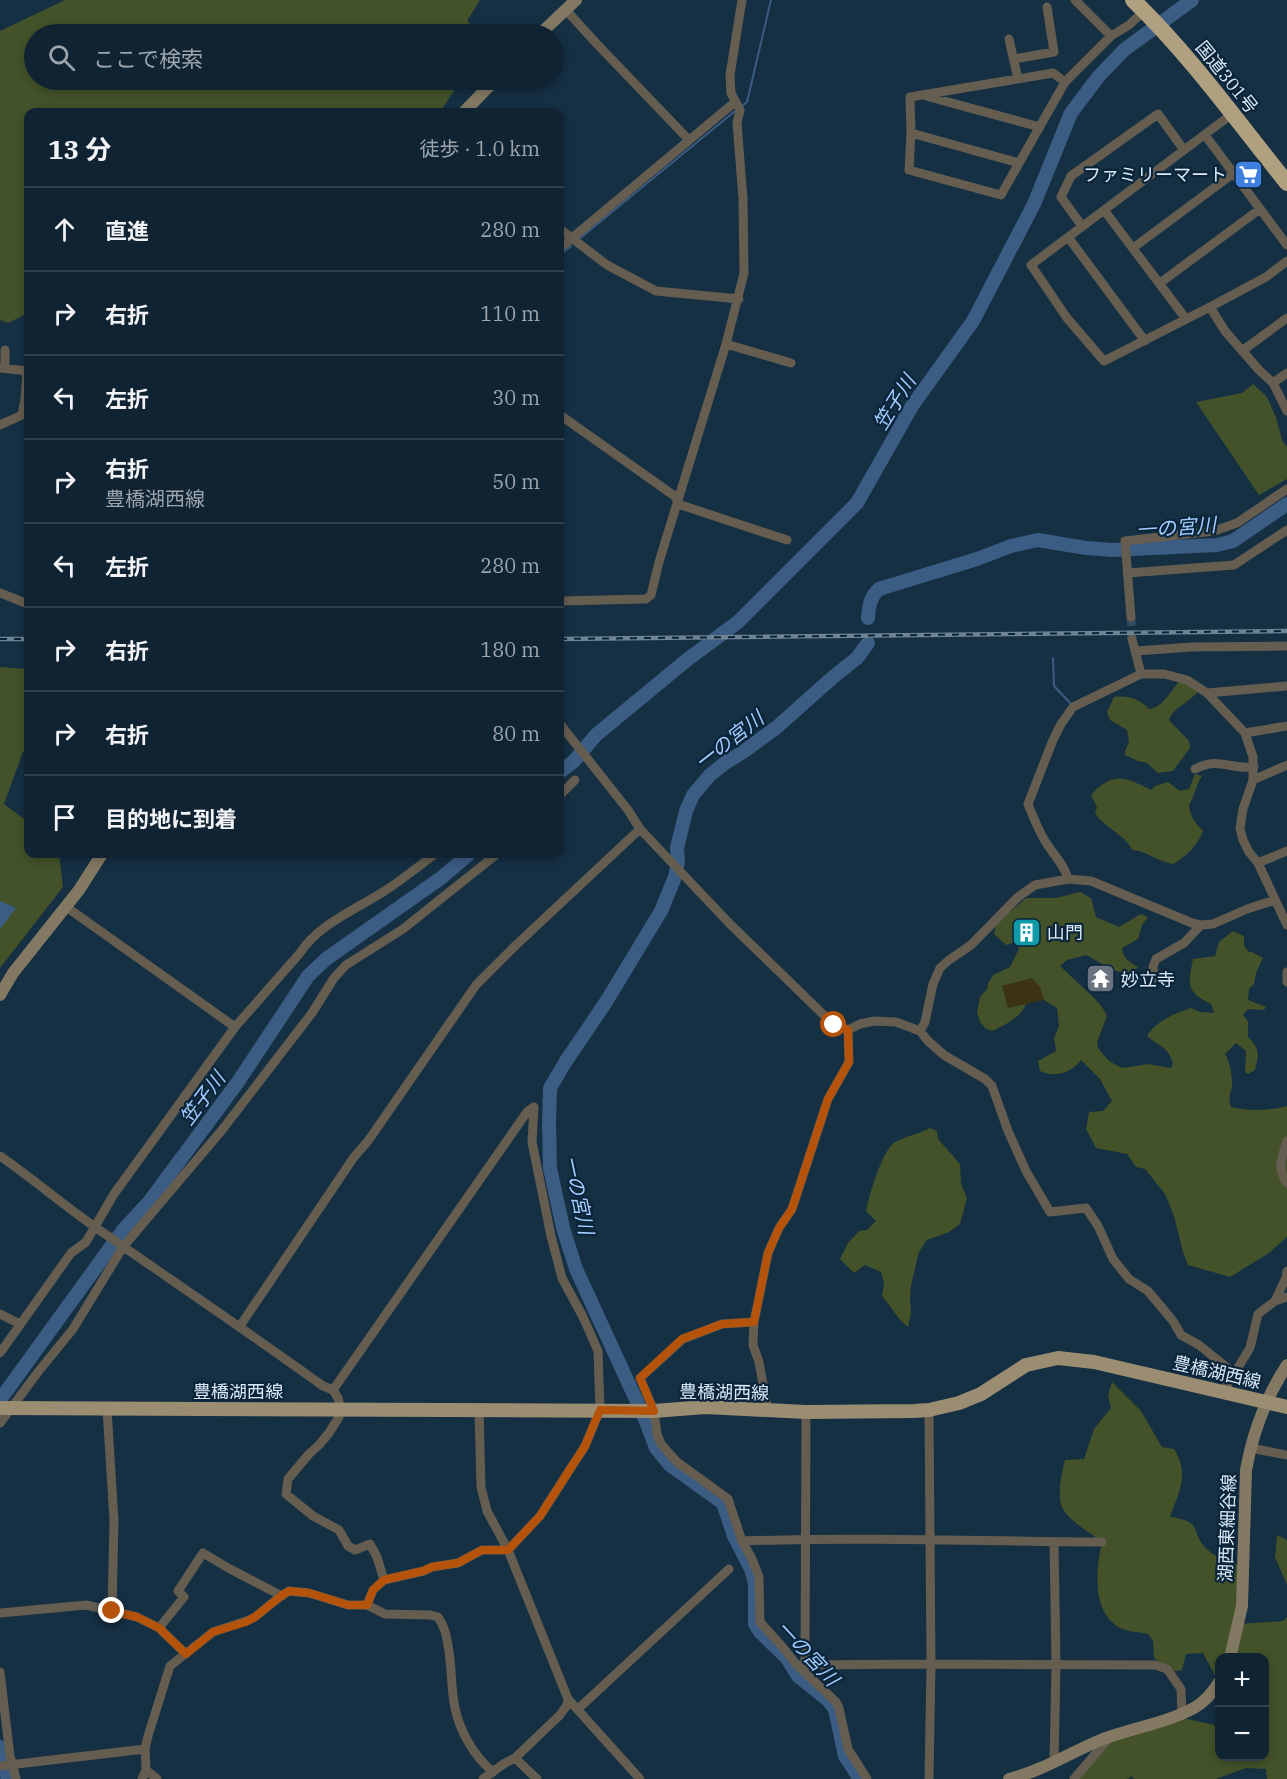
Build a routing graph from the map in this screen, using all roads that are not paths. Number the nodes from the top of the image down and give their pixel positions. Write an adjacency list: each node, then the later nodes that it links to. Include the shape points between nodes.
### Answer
1 (576, 0): 6 (main road)
2 (742, 0): 15 (street, via 730,75 731,93)
3 (1075, 0): 8 (street)
4 (1047, 7): 10 (street, via 1054,52)
5 (1142, 9): 8 (street, via 1129,25); 17 (highway, 国道301号)
6 (566, 10): 7 (main road); 21 (street)
7 (551, 24)
8 (1111, 36): 12 (street)
9 (1010, 39): 10 (street)
10 (1014, 59): 11 (street)
11 (1018, 79): 12 (street, via 1053,73); 14 (street)
12 (1065, 82): 18 (street)
13 (485, 90): 16 (main road)
14 (923, 95): 18 (street); 19 (street, via 910,97)
15 (737, 105): 21 (street); 37 (street, via 744,273)
16 (468, 108)
17 (1232, 114): 20 (street); 25 (highway, 国道301号)
18 (1040, 127): 23 (street)
19 (911, 133): 23 (street); 23 (street, via 909,170 1001,195)
20 (1205, 135): 22 (street); 24 (street)
21 (689, 140): 31 (street)
22 (1184, 150): 27 (street); 28 (street, via 1158,114 1071,176 1061,197)
23 (1019, 163)
24 (1234, 173): 26 (street); 34 (street)
25 (1287, 183)
26 (1260, 208): 33 (street); 36 (street)
27 (1104, 210): 28 (street); 34 (street)
28 (1082, 226): 30 (street)
29 (564, 232): 31 (street)
30 (1068, 237): 41 (street); 41 (street, via 1031,265 1067,318 1104,361)
31 (571, 238): 32 (street); 37 (street, via 608,265 656,291)
32 (564, 244)
33 (1287, 245)
34 (1133, 248): 36 (street)
35 (1287, 261): 38 (street)
36 (1160, 284): 40 (street)
37 (739, 299): 42 (street)
38 (1210, 307): 40 (street); 44 (street)
39 (1287, 318): 44 (street)
40 (1186, 319): 41 (street)
41 (1144, 341)
42 (726, 344): 45 (street); 55 (street)
43 (5, 350): 46 (street)
44 (1242, 351): 49 (street)
45 (791, 363)
46 (3, 368): 47 (street)
47 (24, 371)
48 (1287, 373): 49 (street)
49 (1273, 383): 50 (street)
50 (1287, 411)
51 (24, 415): 53 (street)
52 (564, 418): 55 (street, via 676,497)
53 (0, 425)
54 (1287, 489): 58 (street, via 1237,523 1214,531 1125,541)
55 (678, 504): 57 (street); 60 (street, via 651,595 646,599)
56 (1287, 530): 58 (street, via 1234,565)
57 (787, 540)
58 (1128, 573): 62 (street)
59 (0, 593): 61 (street)
60 (564, 600)
61 (24, 602)
62 (1131, 617)
63 (1132, 639): 65 (street)
64 (1287, 646): 65 (street, via 1192,646)
65 (1136, 651): 66 (street)
66 (1141, 674): 68 (street, via 1180,677); 86 (street, via 1073,707 1061,724 1029,799 1044,840)
67 (1287, 686): 68 (street)
68 (1207, 693): 70 (street)
69 (1287, 726): 70 (street)
70 (1245, 733): 73 (street)
71 (564, 737): 78 (street, via 595,768)
72 (1287, 765): 76 (street)
73 (1254, 767): 74 (street, via 1240,769 1210,762); 76 (street)
74 (1195, 769)
75 (575, 780): 77 (street)
76 (1253, 780): 85 (street, via 1240,828)
77 (564, 791)
78 (640, 829): 96 (street, via 834,1025); 109 (street, via 476,985)
79 (1287, 851): 85 (street)
80 (99, 858): 88 (main road)
81 (423, 858): 84 (street)
82 (429, 858): 84 (street)
83 (492, 858): 102 (street, via 403,929 346,965 222,1130)
84 (426, 860): 95 (street, via 316,935)
85 (1258, 863): 87 (street)
86 (1068, 879): 89 (street, via 1091,881); 97 (street, via 1026,890 971,945 940,968)
87 (1275, 900): 89 (street); 90 (street)
88 (65, 906): 94 (main road); 95 (street)
89 (1201, 925): 92 (street, via 1184,943 1156,959)
90 (1287, 925)
91 (1287, 972): 93 (street)
92 (1154, 979)
93 (1287, 982)
94 (0, 995)
95 (235, 1027): 101 (street, via 114,1194)
96 (848, 1030): 97 (street, via 874,1021 896,1022); 107 (street, via 849,1062 828,1099 792,1209 768,1253)
97 (920, 1031): 112 (street, via 944,1055 992,1086 1026,1171 1050,1212 1086,1208 1113,1259 1129,1279 1148,1292 1181,1335)
98 (1287, 1141): 100 (street, via 1280,1173)
99 (0, 1155): 101 (street)
100 (1287, 1183)
101 (97, 1228): 102 (street); 108 (street, via 71,1253)
102 (123, 1247): 109 (street); 117 (street, via 73,1329)
103 (1287, 1271): 105 (street)
104 (1287, 1297): 105 (street)
105 (1275, 1302): 112 (street, via 1258,1314 1250,1348)
106 (0, 1314): 108 (street)
107 (754, 1322): 123 (street, via 722,1324 682,1339 640,1378); 124 (street, via 753,1345)
108 (20, 1324): 110 (street)
109 (240, 1326): 113 (street)
110 (0, 1353)
111 (1287, 1365): 115 (main road, 湖西東細谷線)
112 (1235, 1374): 114 (street)
113 (333, 1390): 119 (street); 121 (street, via 534,1107 531,1142 551,1236 562,1278 598,1351)
114 (1223, 1392): 115 (main road, 豊橋湖西線); 122 (main road, 豊橋湖西線, via 1094,1362 1058,1358 1026,1365 981,1394)
115 (1266, 1402): 116 (main road, 豊橋湖西線); 127 (main road, 湖西東細谷線)
116 (1287, 1407)
117 (5, 1408): 118 (main road, 豊橋湖西線); 126 (street)
118 (107, 1409): 119 (main road, 豊橋湖西線); 139 (street, via 114,1520)
119 (341, 1410): 120 (main road, 豊橋湖西線); 136 (street, via 329,1433 288,1479 286,1494 313,1516 339,1530 348,1546 355,1550 370,1544)
120 (479, 1410): 121 (main road, 豊橋湖西線); 134 (street, via 481,1487 487,1511)
121 (600, 1410): 123 (main road, 豊橋湖西線); 134 (street, via 585,1446 540,1516)
122 (929, 1410): 125 (main road, 豊橋湖西線); 129 (street)
123 (654, 1411): 124 (main road, 豊橋湖西線, via 705,1407); 131 (street, via 661,1444 677,1462 728,1499)
124 (768, 1411): 125 (main road, 豊橋湖西線)
125 (806, 1412): 130 (street)
126 (0, 1423)
127 (1250, 1448): 128 (street); 142 (main road, 湖西東細谷線, via 1242,1606)
128 (1287, 1455)
129 (931, 1538): 130 (street); 132 (street); 144 (street)
130 (807, 1539): 131 (street); 145 (street)
131 (742, 1541): 145 (street, via 759,1577 760,1622)
132 (1054, 1542): 133 (street); 146 (street)
133 (1102, 1542)
134 (508, 1550): 136 (street, via 482,1550 458,1563); 149 (street)
135 (729, 1569): 150 (street)
136 (384, 1580): 138 (street, via 373,1590)
137 (282, 1596): 138 (street, via 295,1591 348,1605); 141 (street, via 203,1553 178,1591 184,1597); 143 (street, via 246,1622 213,1632)
138 (367, 1605): 157 (street, via 385,1614 438,1617 445,1626 455,1709 471,1746)
139 (112, 1611): 140 (street, via 86,1605); 141 (street)
140 (0, 1613)
141 (159, 1628): 143 (street)
142 (1231, 1653)
143 (186, 1654): 153 (street, via 170,1666)
144 (931, 1664): 145 (street); 146 (street); 165 (street)
145 (801, 1665): 164 (street, via 836,1702 848,1749)
146 (1056, 1665): 151 (street, via 1155,1665 1167,1670 1181,1689); 155 (street)
147 (0, 1672): 156 (street)
148 (1215, 1689): 151 (main road)
149 (568, 1699): 150 (street); 154 (street, via 560,1715)
150 (578, 1710): 163 (street)
151 (1182, 1714): 152 (main road)
152 (1109, 1737): 155 (main road); 167 (street)
153 (145, 1749): 156 (street); 158 (street)
154 (515, 1758): 157 (street); 162 (street)
155 (1053, 1762): 166 (main road)
156 (7, 1765): 159 (street)
157 (493, 1772): 161 (street)
158 (144, 1775): 160 (street)
159 (16, 1779)
160 (157, 1779)
161 (483, 1779)
162 (537, 1779)
163 (640, 1779)
164 (867, 1779)
165 (929, 1779)
166 (1010, 1779)
167 (1074, 1779)

